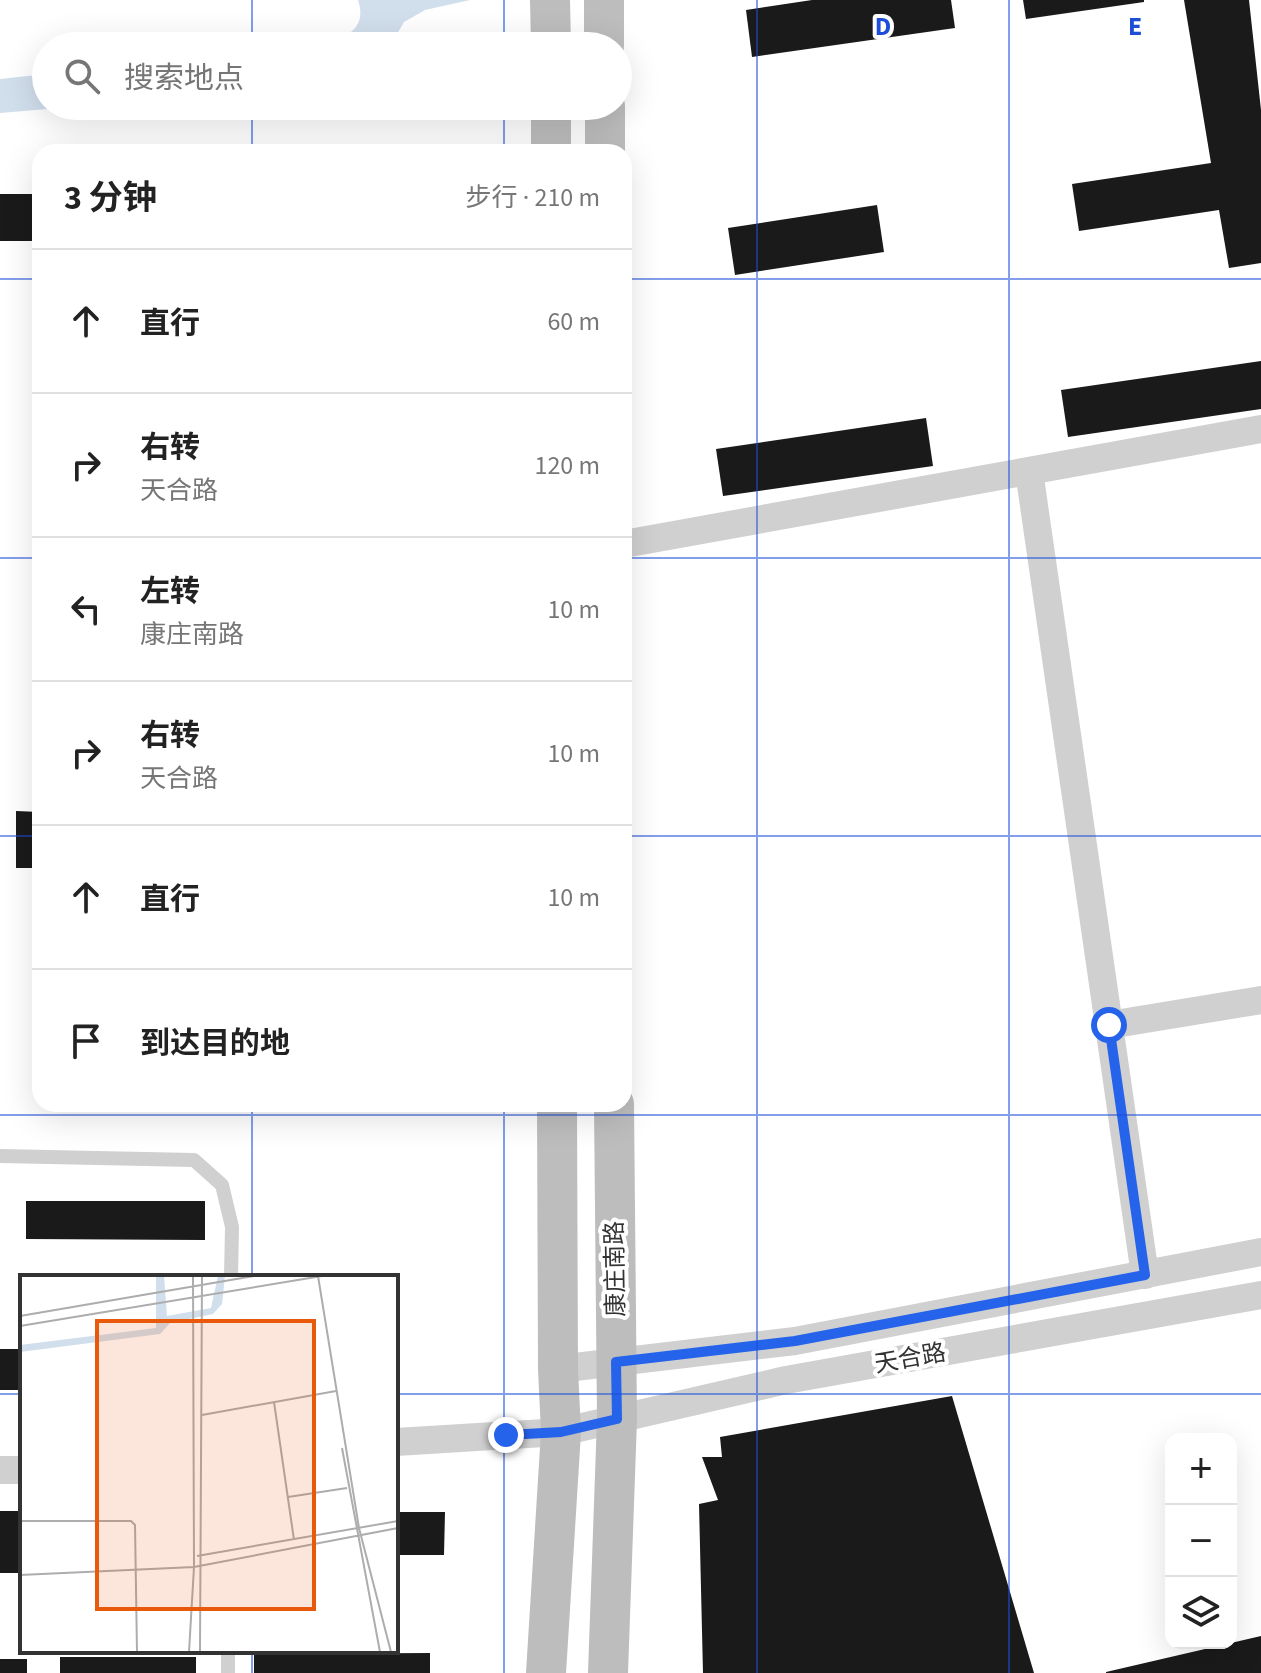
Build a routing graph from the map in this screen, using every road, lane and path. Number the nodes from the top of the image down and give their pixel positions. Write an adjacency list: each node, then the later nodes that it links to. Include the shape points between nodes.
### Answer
1 (550, 0): 3 (main road)
2 (604, 0): 4 (main road)
3 (551, 32)
4 (604, 32)
5 (551, 120): 7 (main road)
6 (605, 120): 8 (main road)
7 (551, 144)
8 (605, 144)
9 (1261, 429): 10 (street)
10 (1029, 471): 11 (street); 13 (street)
11 (632, 543)
12 (1261, 1000): 13 (street)
13 (1109, 1025): 19 (street)
14 (557, 1112): 22 (main road)
15 (614, 1112): 21 (main road, 康庄南路)
16 (0, 1156): 18 (lane, via 194,1160 222,1185 232,1227)
17 (1261, 1252): 19 (street, 天合路)
18 (231, 1275)
19 (1145, 1275): 21 (street, 天合路, via 795,1341)
20 (1261, 1295): 23 (street, 天合路, via 786,1380)
21 (616, 1362): 22 (street, 天合路); 23 (main road, 康庄南路)
22 (558, 1369): 24 (main road)
23 (617, 1419): 24 (street, 天合路); 27 (main road, 康庄南路)
24 (561, 1432): 25 (street, 天合路); 26 (main road)
25 (398, 1442)
26 (546, 1673)
27 (608, 1673)

